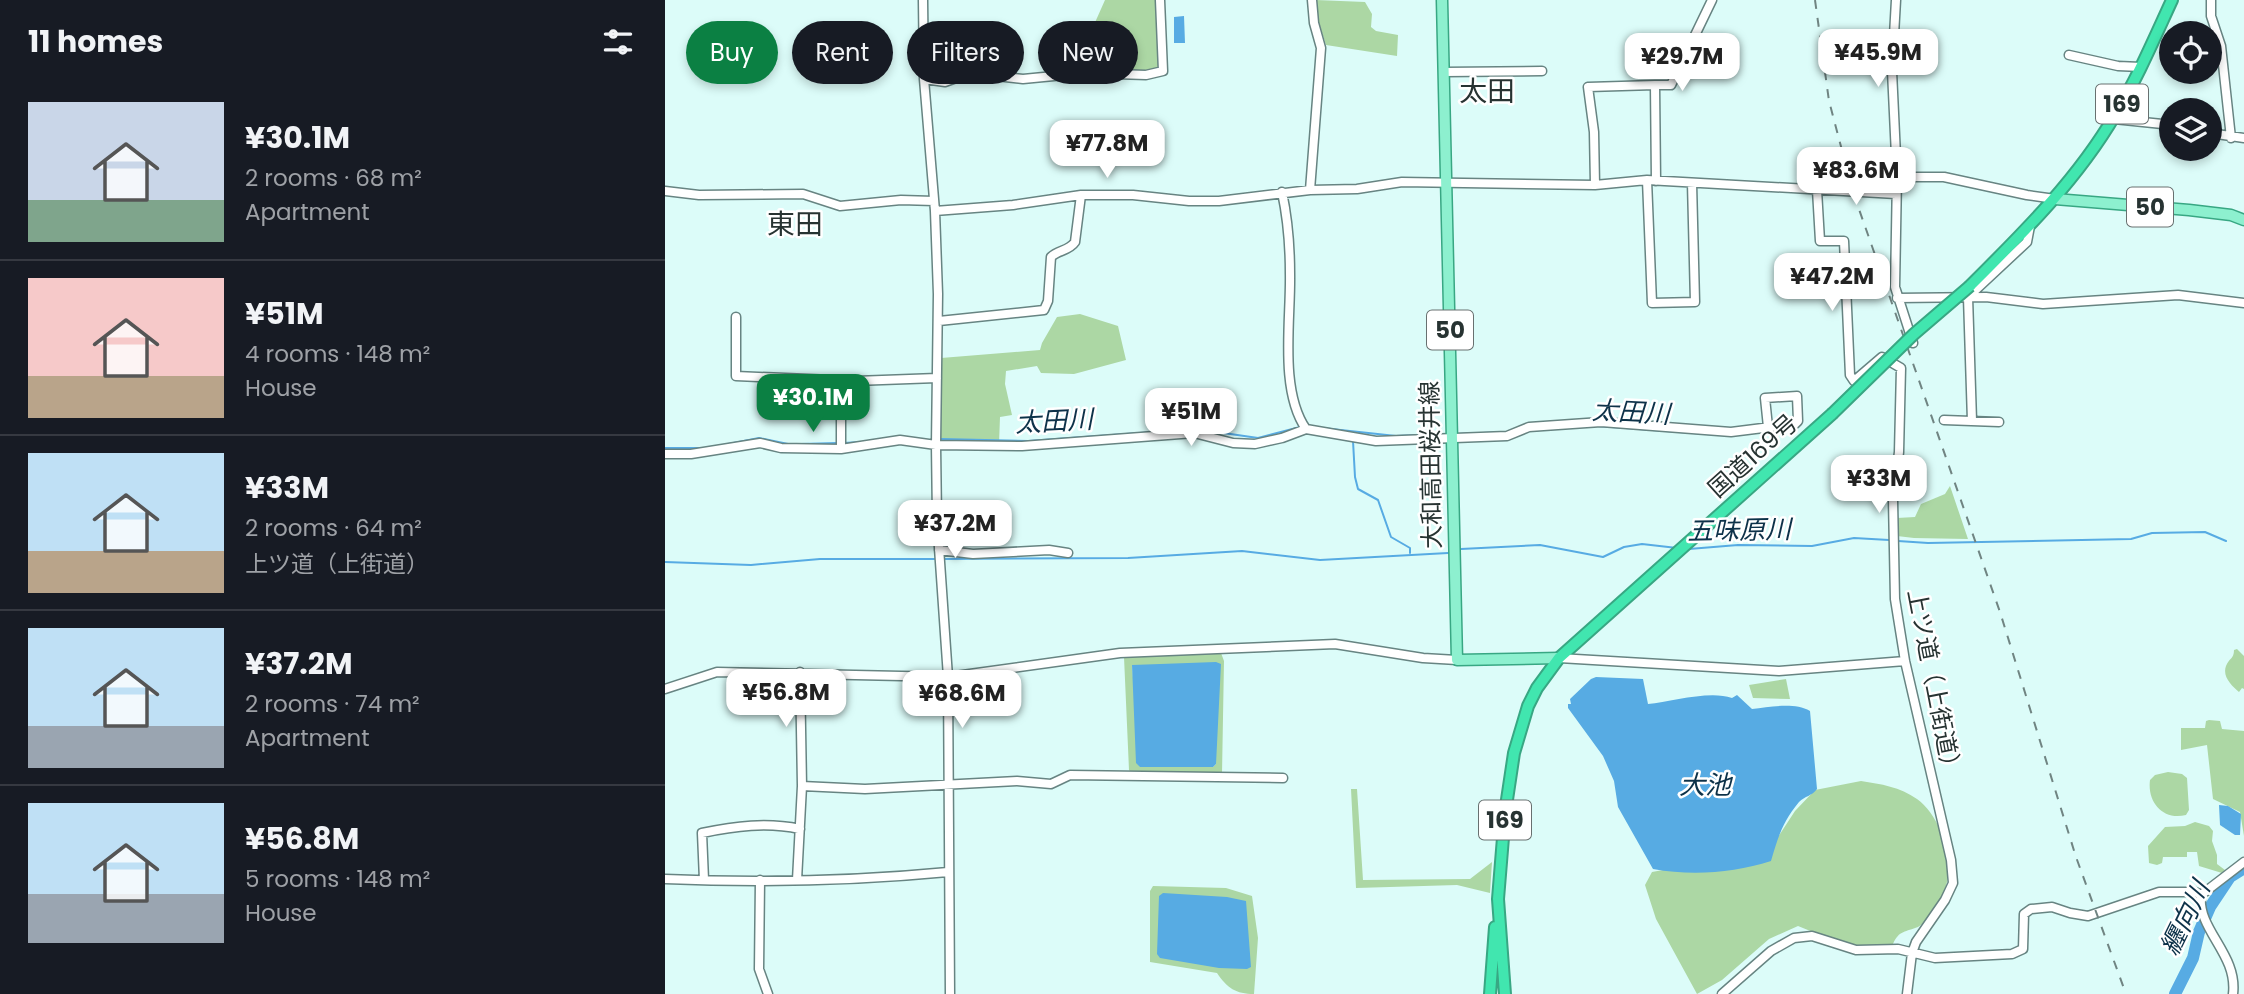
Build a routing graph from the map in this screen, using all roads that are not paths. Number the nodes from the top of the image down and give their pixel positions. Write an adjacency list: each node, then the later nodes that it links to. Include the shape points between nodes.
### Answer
1 (923, 0): 9 (street)
2 (1160, 0): 14 (street, via 1163,71)
3 (1312, 0): 27 (street, via 1321,48)
4 (1442, 0): 13 (main road, 大和高田桜井線 / 50)
5 (1712, 0): 16 (street, via 1671,85)
6 (1896, 0): 22 (street, via 1892,71)
7 (2172, 0): 11 (highway, 国道169号 / 169)
8 (2211, 0): 20 (street)
9 (923, 21)
10 (2069, 55): 11 (street)
11 (2141, 67): 17 (highway, 国道169号 / 169)
12 (1542, 71): 13 (street)
13 (1444, 72): 24 (main road, 大和高田桜井線 / 50)
14 (1024, 79)
15 (924, 84): 34 (street)
16 (1655, 85): 23 (street); 26 (street, via 1588,87)
17 (2114, 118): 18 (street); 33 (highway, 国道169号 / 169)
18 (2159, 123)
19 (2222, 136): 20 (street)
20 (2231, 138): 21 (street)
21 (2244, 138)
22 (1897, 177): 31 (street); 33 (street, via 1944,177)
23 (1652, 181): 25 (street); 25 (street, via 1652,303 1695,302); 26 (street)
24 (1447, 182): 26 (street); 27 (street); 50 (main road, 大和高田桜井線 / 50)
25 (1692, 183): 28 (street)
26 (1595, 185)
27 (1310, 190): 30 (street)
28 (1817, 190): 31 (street); 60 (street, 上ツ道（上街道）, via 1820,241 1845,241 1850,375 1854,381 1882,357 1901,368 1893,500 1895,599)
29 (665, 191): 34 (street, via 803,194 840,206)
30 (1282, 192): 32 (street, via 1219,201); 49 (street, via 1290,237 1287,336 1294,405)
31 (1896, 194): 38 (street)
32 (1081, 195): 35 (street); 41 (street, via 1075,242 1051,257 1044,310)
33 (2055, 199): 36 (main road, 50, via 2189,210); 37 (highway, 国道169号 / 169)
34 (934, 201): 35 (street)
35 (935, 211): 41 (street)
36 (2244, 220)
37 (1969, 292): 38 (street); 39 (street, via 2043,304 2178,295); 46 (street); 56 (highway, 国道169号 / 169, bridge, via 1913,334 1832,414)
38 (1897, 298): 42 (street)
39 (2244, 303)
40 (736, 317): 44 (street, via 736,376)
41 (939, 321): 43 (street)
42 (1913, 343)
43 (937, 378): 44 (street); 51 (street)
44 (841, 381): 52 (street)
45 (1944, 420): 46 (street)
46 (1972, 421): 47 (street)
47 (1999, 422)
48 (1767, 427): 48 (street, via 1798,421 1797,396 1765,398); 50 (street, via 1731,432 1601,422 1529,427 1507,436)
49 (1306, 429): 50 (street, via 1376,441); 51 (street, via 1255,444 1194,433 1022,446)
50 (1452, 438): 59 (main road, 大和高田桜井線 / 50)
51 (936, 445): 52 (street, via 901,440); 54 (street)
52 (841, 449): 53 (street, via 761,443)
53 (665, 454)
54 (940, 550): 55 (street); 62 (street)
55 (1068, 553)
56 (1583, 636): 57 (highway, 国道169号 / 169); 58 (street, via 1577,652)
57 (1559, 658): 58 (street); 59 (main road); 75 (highway, 国道169号 / 169, via 1537,688 1519,733 1505,813)
58 (1583, 658): 60 (street, via 1779,671)
59 (1457, 660): 62 (street, via 1335,644 1120,653)
60 (1905, 660): 76 (street, 上ツ道（上街道）, via 1953,883)
61 (800, 672): 62 (street); 63 (street, via 717,672); 66 (street)
62 (948, 677): 65 (street)
63 (665, 689)
64 (1283, 778): 65 (street, via 1070,775 1051,784)
65 (948, 784): 66 (street, via 865,789); 69 (street)
66 (802, 786): 67 (street)
67 (800, 829): 71 (street, via 778,825 702,833); 73 (street)
68 (2244, 862): 74 (street)
69 (948, 872): 73 (street); 78 (street)
70 (665, 879): 71 (street)
71 (704, 880): 72 (street)
72 (760, 880): 73 (street); 77 (street, via 759,969)
73 (797, 880)
74 (2201, 895): 76 (street, via 2159,892 2088,916 2052,907 2031,909 2024,914 2024,945 2018,953 1935,958); 83 (street, via 2207,922 2231,970)
75 (1498, 899): 79 (highway, 169); 80 (highway, 国道169号 / 169)
76 (1912, 953): 81 (street, via 1889,948 1856,950 1812,936 1794,937); 82 (street, 上ツ道（上街道）)
77 (768, 994)
78 (950, 994)
79 (1490, 994)
80 (1505, 994)
81 (1722, 994)
82 (1907, 994)
83 (2233, 994)

